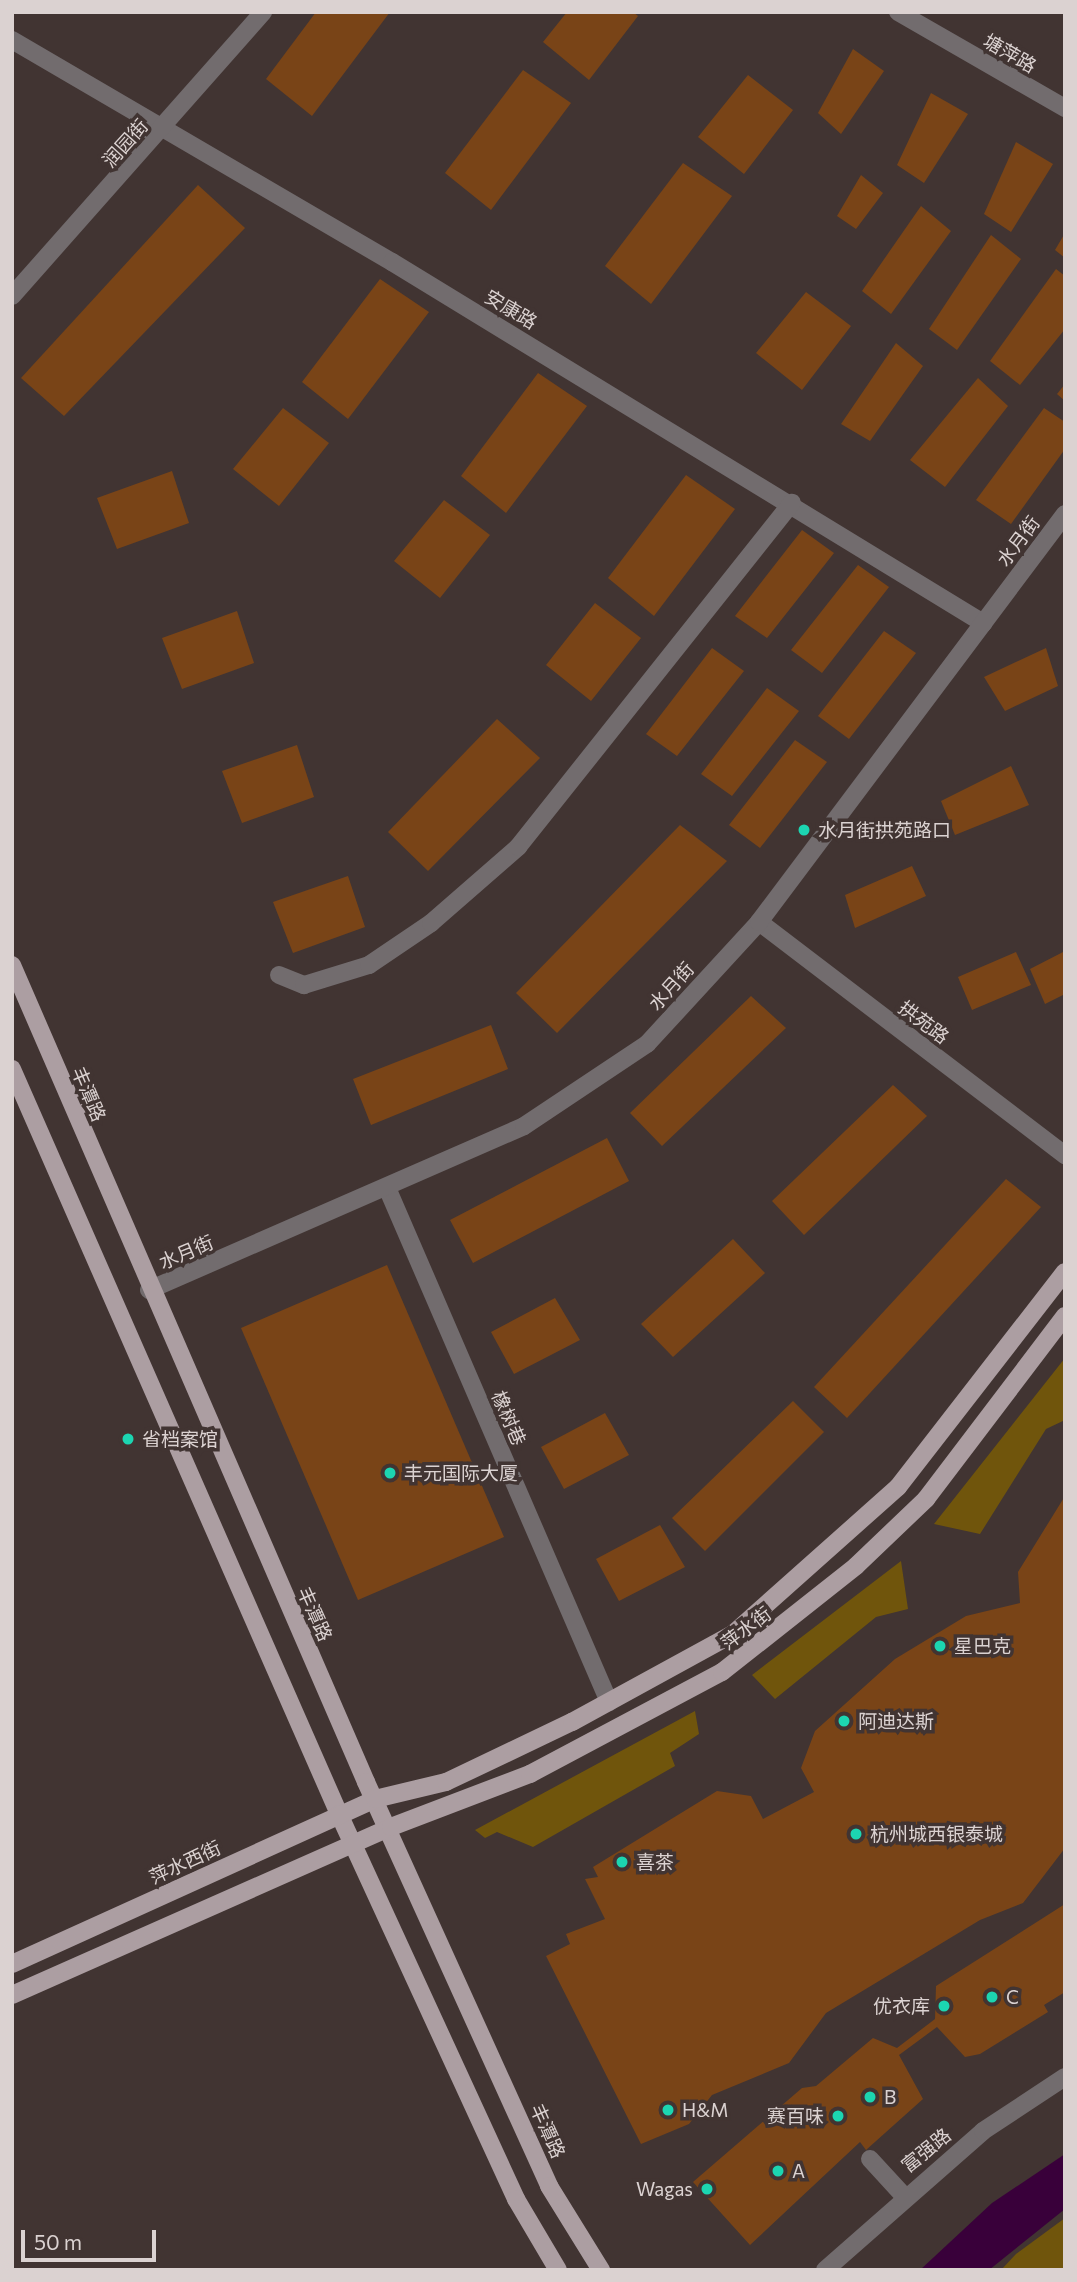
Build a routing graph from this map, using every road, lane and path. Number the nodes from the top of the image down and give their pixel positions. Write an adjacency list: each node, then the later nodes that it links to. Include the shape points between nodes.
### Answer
1 (263, 12): 5 (street, 润园街)
2 (898, 12): 4 (street, 塘萍路)
3 (12, 40): 5 (street, 安康路)
4 (1065, 108)
5 (164, 132): 6 (street, 润园街); 7 (street, 安康路)
6 (12, 296)
7 (792, 503): 9 (street, 安康路); 12 (street, via 518,847 431,923 369,965 304,985)
8 (1065, 514): 9 (street, 水月街)
9 (983, 623): 10 (street, 水月街)
10 (758, 922): 14 (street, 拱苑路); 15 (street, 水月街, via 647,1044 524,1126)
11 (12, 965): 17 (main road, 丰潭路)
12 (279, 975)
13 (12, 1069): 21 (main road)
14 (1065, 1155)
15 (388, 1190): 17 (street, 水月街); 19 (street, 橡树巷)
16 (1065, 1272): 19 (main road, 萍水街, via 898,1487 835,1548 733,1634)
17 (149, 1290): 20 (main road, 丰潭路)
18 (1065, 1315): 22 (main road, 萍水街, via 958,1465 788,1623 659,1711 530,1774)
19 (609, 1702): 20 (main road, 萍水街, via 446,1782)
20 (375, 1799): 21 (main road, 萍水西街); 22 (main road, 丰潭路)
21 (339, 1814): 23 (main road); 24 (main road, 萍水西街)
22 (391, 1827): 23 (main road, 萍水街); 30 (main road, 丰潭路, via 549,2186)
23 (354, 1844): 25 (main road); 29 (main road, via 516,2199)
24 (12, 1964)
25 (12, 1996)
26 (1065, 2077): 28 (street, 富强路, via 983,2131)
27 (870, 2159): 28 (street)
28 (904, 2196): 31 (street, 富强路)
29 (558, 2270)
30 (601, 2270)
31 (825, 2270)

